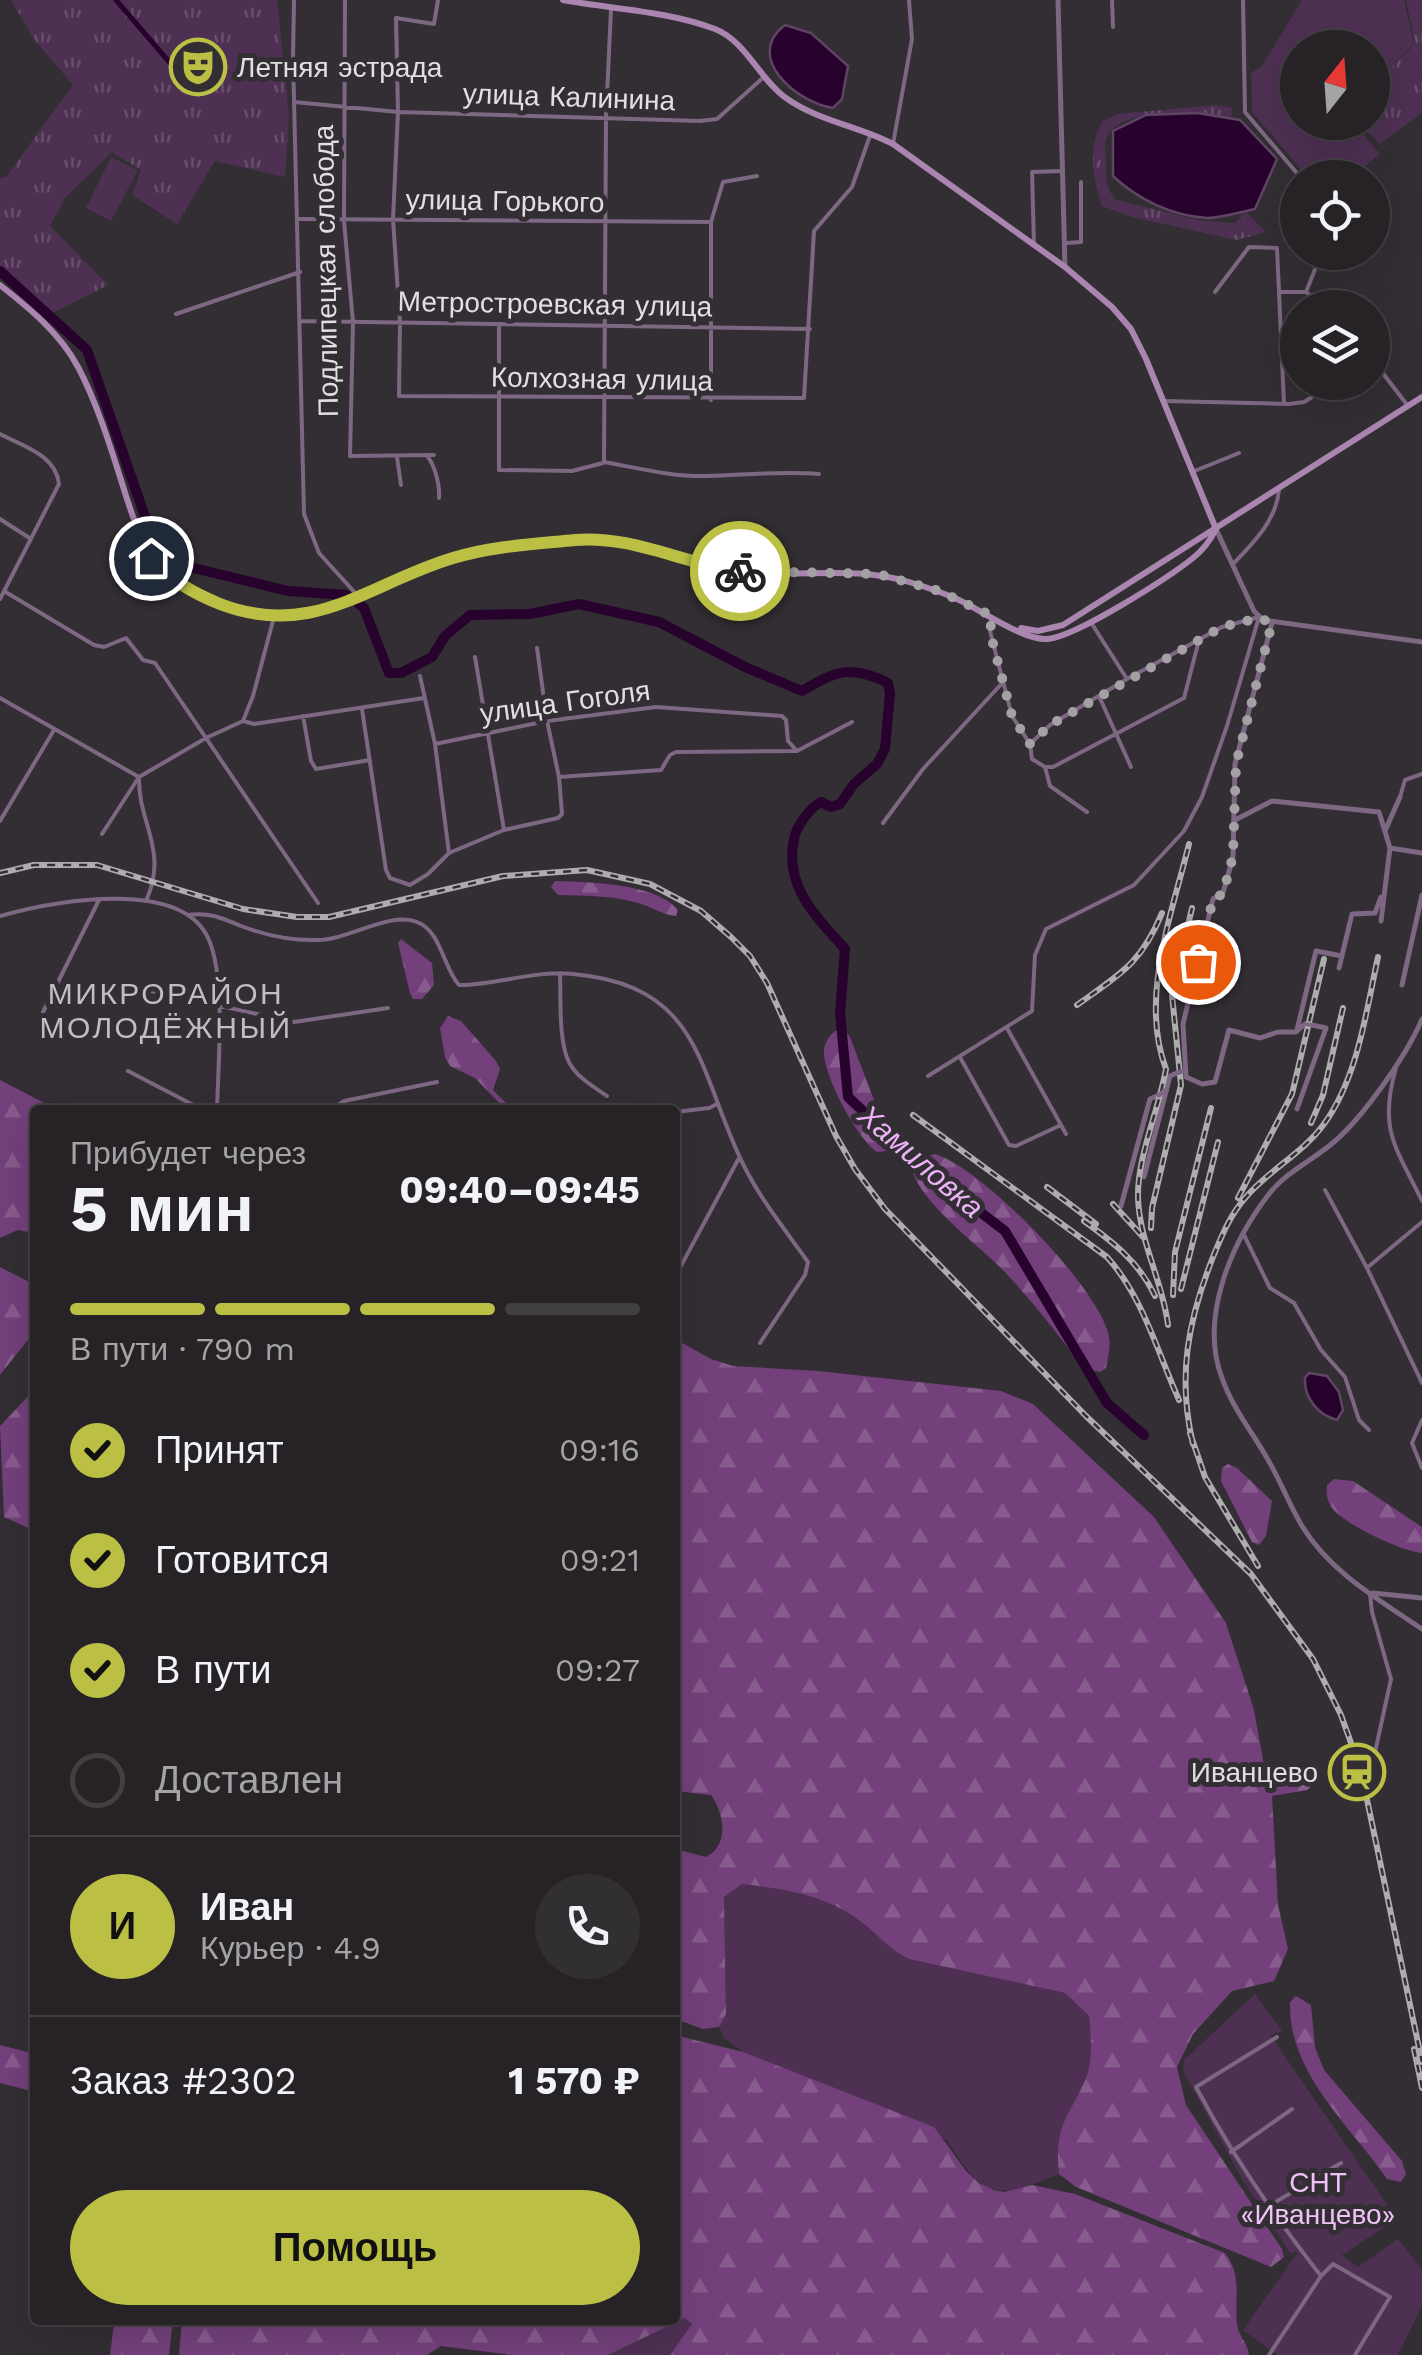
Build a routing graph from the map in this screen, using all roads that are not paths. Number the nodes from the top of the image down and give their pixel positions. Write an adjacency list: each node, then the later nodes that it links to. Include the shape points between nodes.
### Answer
1 (294, 0): 12 (street)
2 (344, 0): 13 (street, Подлипецкая слобода)
3 (438, 0): 14 (street, via 434,24 396,18)
4 (563, 0): 9 (main road)
5 (910, 0): 17 (street, via 912,39)
6 (1058, 0): 19 (street)
7 (1112, 0): 10 (street)
8 (1243, 0): 18 (street, via 1245,112)
9 (611, 4): 11 (main road, via 718,30); 15 (street)
10 (1114, 27)
11 (765, 76): 15 (street, улица Калинина, via 717,120); 16 (main road, via 814,114)
12 (294, 102): 13 (street, улица Калинина); 22 (street)
13 (342, 104): 14 (street, улица Калинина); 24 (street, Подлипецкая слобода)
14 (398, 112): 15 (street, улица Калинина); 23 (street)
15 (606, 116): 26 (street)
16 (872, 133): 17 (main road); 41 (street, via 852,188 814,231)
17 (893, 144): 28 (main road)
18 (1286, 160)
19 (1062, 171): 27 (street); 28 (street, via 1032,172)
20 (758, 176): 25 (street, via 723,182)
21 (1081, 182): 27 (street, via 1081,242)
22 (299, 220): 24 (street, улица Горького); 30 (street)
23 (393, 220): 24 (street, улица Горького); 26 (street, улица Горького); 37 (street)
24 (344, 221): 36 (street, Подлипецкая слобода)
25 (711, 222): 26 (street, улица Горького); 40 (street)
26 (606, 223): 39 (street)
27 (1064, 243): 29 (street)
28 (1034, 246): 29 (main road)
29 (1065, 267): 47 (main road, via 1130,329)
30 (300, 272): 34 (street); 35 (street)
31 (0, 285): 67 (main road, via 54,333 78,368 151,558 194,593)
32 (1215, 292): 33 (street, via 1250,247 1277,248)
33 (1279, 292): 49 (street)
34 (176, 314)
35 (300, 320): 36 (street, Метростроевская улица); 66 (street, via 304,514 315,546)
36 (353, 322): 37 (street, Метростроевская улица); 53 (street, Подлипецкая слобода, via 350,456)
37 (400, 323): 38 (street, Метростроевская улица); 45 (street, Колхозная улица, via 399,396)
38 (500, 324): 39 (street, Метростроевская улица); 45 (street)
39 (605, 326): 40 (street, Метростроевская улица); 43 (street)
40 (711, 326): 41 (street, Метростроевская улица); 46 (street)
41 (810, 329): 46 (street, Колхозная улица, via 804,398)
42 (1390, 383): 50 (street)
43 (604, 397): 45 (street, Колхозная улица); 46 (street, Колхозная улица); 54 (street)
44 (1422, 397): 50 (main road)
45 (499, 398): 54 (street, via 500,470 572,471)
46 (711, 400)
47 (1164, 400): 49 (street); 55 (main road)
48 (1307, 400): 49 (street)
49 (1284, 404)
50 (1408, 406): 58 (main road)
51 (0, 434): 62 (street, via 50,461 58,474)
52 (1239, 452): 55 (street)
53 (398, 458): 57 (street); 59 (street, Подлипецкая слобода, via 431,456)
54 (604, 462): 56 (street, via 674,475)
55 (1192, 472): 61 (main road)
56 (818, 474)
57 (402, 485)
58 (1280, 488): 61 (main road); 63 (street, via 1268,523)
59 (439, 498)
60 (0, 519): 62 (street)
61 (1216, 529): 63 (street); 70 (main road, via 1195,556); 72 (main road, via 1063,624 1038,632)
62 (32, 539): 64 (street)
63 (1233, 564): 69 (street)
64 (4, 590): 65 (street); 91 (street, via 94,645 126,638 143,660 155,662)
65 (0, 599)
66 (360, 599): 67 (main road); 68 (main road, via 472,553 602,539 746,572 878,574 939,591)
67 (274, 616): 85 (street)
68 (992, 616): 72 (main road); 79 (street)
69 (1259, 618): 71 (street); 73 (street); 129 (street, via 1202,797 1184,830 1120,894 1046,929 1035,955 1032,1011)
70 (1090, 621): 72 (main road, via 1051,638); 78 (street)
71 (1272, 623): 74 (street); 103 (street, via 1236,764)
72 (1010, 625)
73 (1199, 639): 78 (street); 90 (street, via 1184,698)
74 (1422, 642)
75 (537, 648): 86 (street)
76 (475, 657): 89 (street)
77 (420, 676): 82 (street)
78 (1127, 679): 80 (street)
79 (1004, 680): 93 (street, via 1016,726); 105 (street)
80 (1099, 696): 90 (street); 93 (street)
81 (0, 698): 88 (street)
82 (424, 698): 83 (street); 92 (street)
83 (362, 709): 84 (street); 95 (street)
84 (303, 716): 85 (street); 95 (street, via 316,768)
85 (243, 720): 91 (street)
86 (547, 721): 89 (street, улица Гоголя); 94 (street, улица Гоголя, via 656,708 782,716); 100 (street)
87 (852, 722): 94 (street)
88 (55, 728): 99 (street); 104 (street)
89 (488, 731): 92 (street, улица Гоголя); 106 (street)
90 (1116, 734): 96 (street); 97 (street)
91 (206, 738): 99 (street); 116 (street)
92 (434, 744): 110 (street)
93 (1030, 744): 96 (street, via 1032,759)
94 (797, 751): 100 (street, via 676,752 661,770)
95 (370, 760): 110 (street, via 390,878 410,885)
96 (1046, 767): 102 (street, via 1050,786)
97 (1131, 767)
98 (1422, 774): 101 (street, via 1405,780)
99 (139, 776): 108 (street); 115 (street, via 154,851 155,880)
100 (559, 776): 106 (street, via 558,818)
101 (1400, 798): 107 (street)
102 (1087, 812)
103 (1234, 820): 107 (street, via 1272,802 1302,803 1378,812); 134 (street, via 1233,856 1223,894 1213,899 1183,1024)
104 (0, 821)
105 (884, 823)
106 (504, 830): 110 (street)
107 (1384, 831): 109 (street)
108 (102, 834)
109 (1390, 848): 111 (street); 112 (street)
110 (450, 853)
111 (1422, 853)
112 (1385, 884): 119 (street); 120 (street, via 1376,913 1352,914)
113 (1422, 895): 123 (street)
114 (100, 900): 115 (street); 118 (street); 127 (street)
115 (146, 900): 117 (street)
116 (318, 902)
117 (188, 915): 122 (street, via 209,913 305,940 339,938 405,919 434,936 459,986); 125 (street, via 210,942)
118 (0, 916)
119 (1380, 921)
120 (1342, 956): 121 (street); 130 (street, via 1316,951)
121 (1339, 968)
122 (560, 973): 138 (street, via 570,1063); 139 (street, via 620,982 650,997 691,1036)
123 (1402, 985)
124 (137, 988): 125 (street)
125 (218, 1006): 126 (street, via 294,1022); 141 (street)
126 (388, 1008)
127 (43, 1012)
128 (1422, 1018): 132 (street)
129 (1006, 1028): 131 (street); 145 (street)
130 (1296, 1032): 134 (street, via 1260,1038 1229,1030 1215,1082 1202,1084); 143 (street, via 1309,1025 1326,1028)
131 (960, 1057): 135 (street); 145 (street, via 1009,1144)
132 (1397, 1064): 150 (street, via 1388,1120); 153 (street, via 1336,1140 1274,1188)
133 (128, 1071): 140 (street)
134 (1182, 1072): 137 (street, via 1170,1076)
135 (928, 1076)
136 (437, 1082): 142 (street)
137 (1166, 1090): 148 (street); 151 (street, bridge, via 1150,1099)
138 (607, 1096)
139 (717, 1104): 144 (street); 147 (street)
140 (193, 1105)
141 (217, 1105)
142 (338, 1105)
143 (1296, 1109)
144 (680, 1111)
145 (1061, 1125): 146 (street)
146 (1066, 1134)
147 (740, 1158): 155 (street); 156 (street, via 808,1262)
148 (1144, 1176)
149 (1325, 1190): 154 (street)
150 (1422, 1201)
151 (1121, 1206)
152 (1422, 1222): 154 (street)
153 (1244, 1235): 159 (street, via 1270,1288 1294,1303 1345,1377 1356,1414); 161 (street, via 1215,1311 1213,1343 1222,1378 1302,1526 1335,1566)
154 (1367, 1268): 157 (street)
155 (680, 1269)
156 (760, 1343)
157 (1422, 1383)
158 (1422, 1420): 160 (street, via 1412,1443)
159 (1369, 1430)
160 (1422, 1468)
161 (1370, 1593): 162 (street); 163 (street); 164 (street, via 1392,1679 1374,1756)
162 (1422, 1598)
163 (1422, 1629)
164 (1377, 1778)
165 (1277, 2037): 167 (street, via 1196,2087)
166 (1292, 2109): 167 (street)
167 (1231, 2152): 169 (street)
168 (1341, 2163): 169 (street)
169 (1267, 2207): 170 (street)
170 (1321, 2276): 171 (street); 172 (street, via 1332,2264 1390,2298)
171 (1269, 2355)
172 (1356, 2355)

